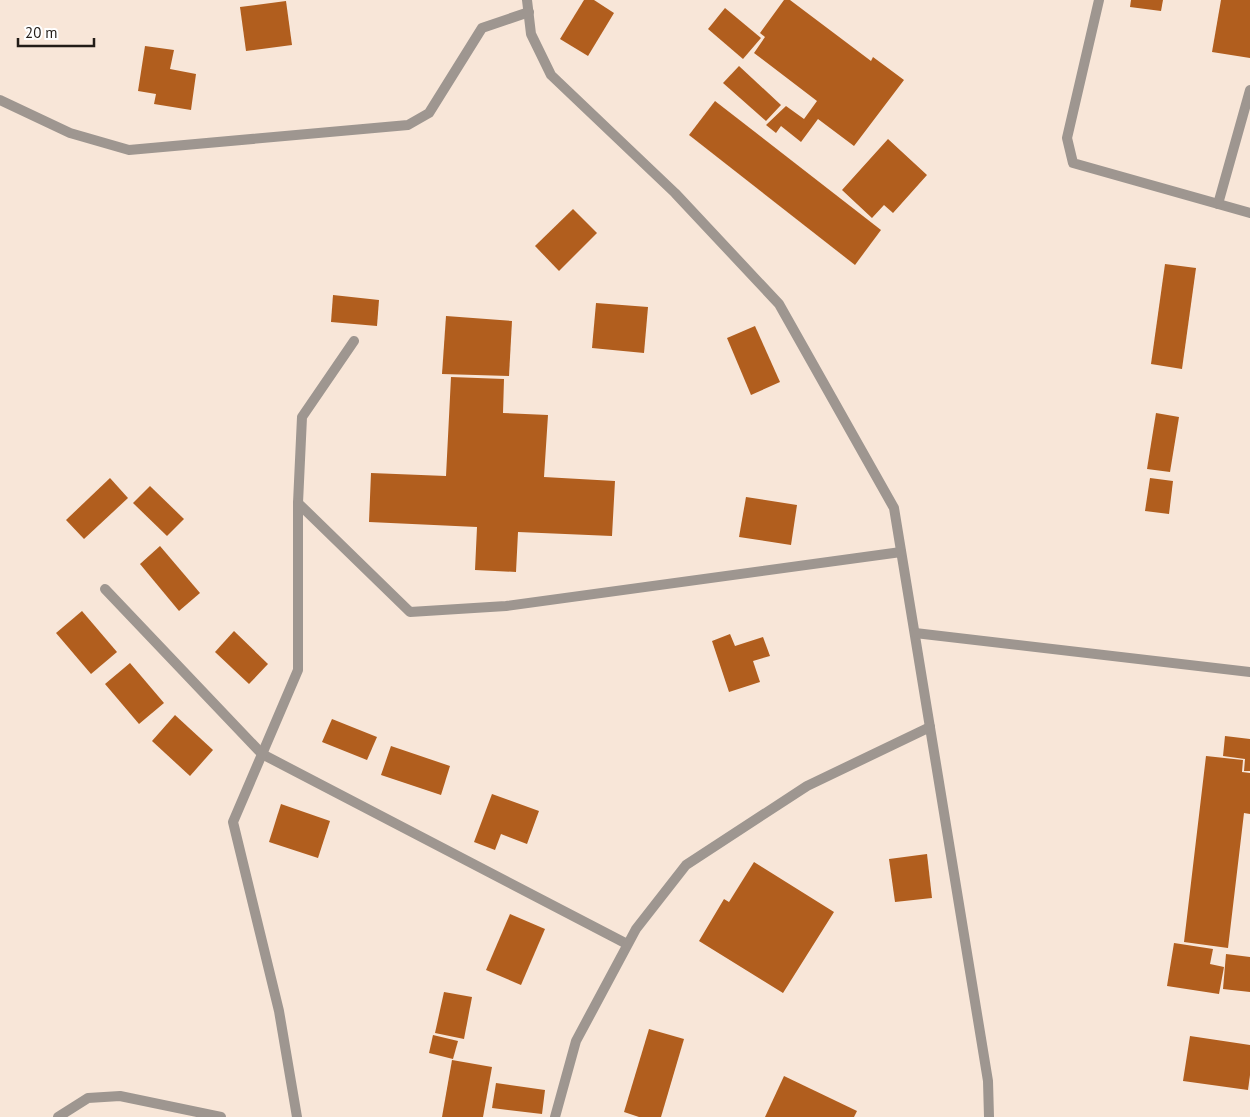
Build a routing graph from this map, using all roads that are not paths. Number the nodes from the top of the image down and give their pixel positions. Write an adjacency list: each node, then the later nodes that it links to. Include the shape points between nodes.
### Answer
1 (527, 0): 3 (lane)
2 (1099, 0): 6 (lane, via 1067,138 1073,163)
3 (529, 12): 5 (lane, via 482,28 429,113 408,125 129,150 70,133); 10 (lane, via 532,34 551,75 675,193 780,304 894,508)
4 (1250, 90): 6 (lane)
5 (0, 100)
6 (1218, 204): 7 (lane)
7 (1250, 214)
8 (354, 341): 9 (lane, via 302,416)
9 (298, 503): 10 (lane, via 410,612 506,606); 15 (lane, via 298,670)
10 (901, 552): 12 (lane)
11 (105, 589): 15 (lane)
12 (915, 633): 13 (lane); 14 (lane)
13 (1250, 672)
14 (930, 727): 16 (lane, via 807,786 686,865); 21 (lane, via 988,1081)
15 (262, 754): 16 (lane); 19 (lane, via 233,822 279,1011)
16 (627, 944): 20 (lane, via 576,1041)
17 (58, 1117): 18 (lane, via 88,1098 120,1096)
18 (221, 1117)
19 (297, 1117)
20 (555, 1117)
21 (989, 1117)

